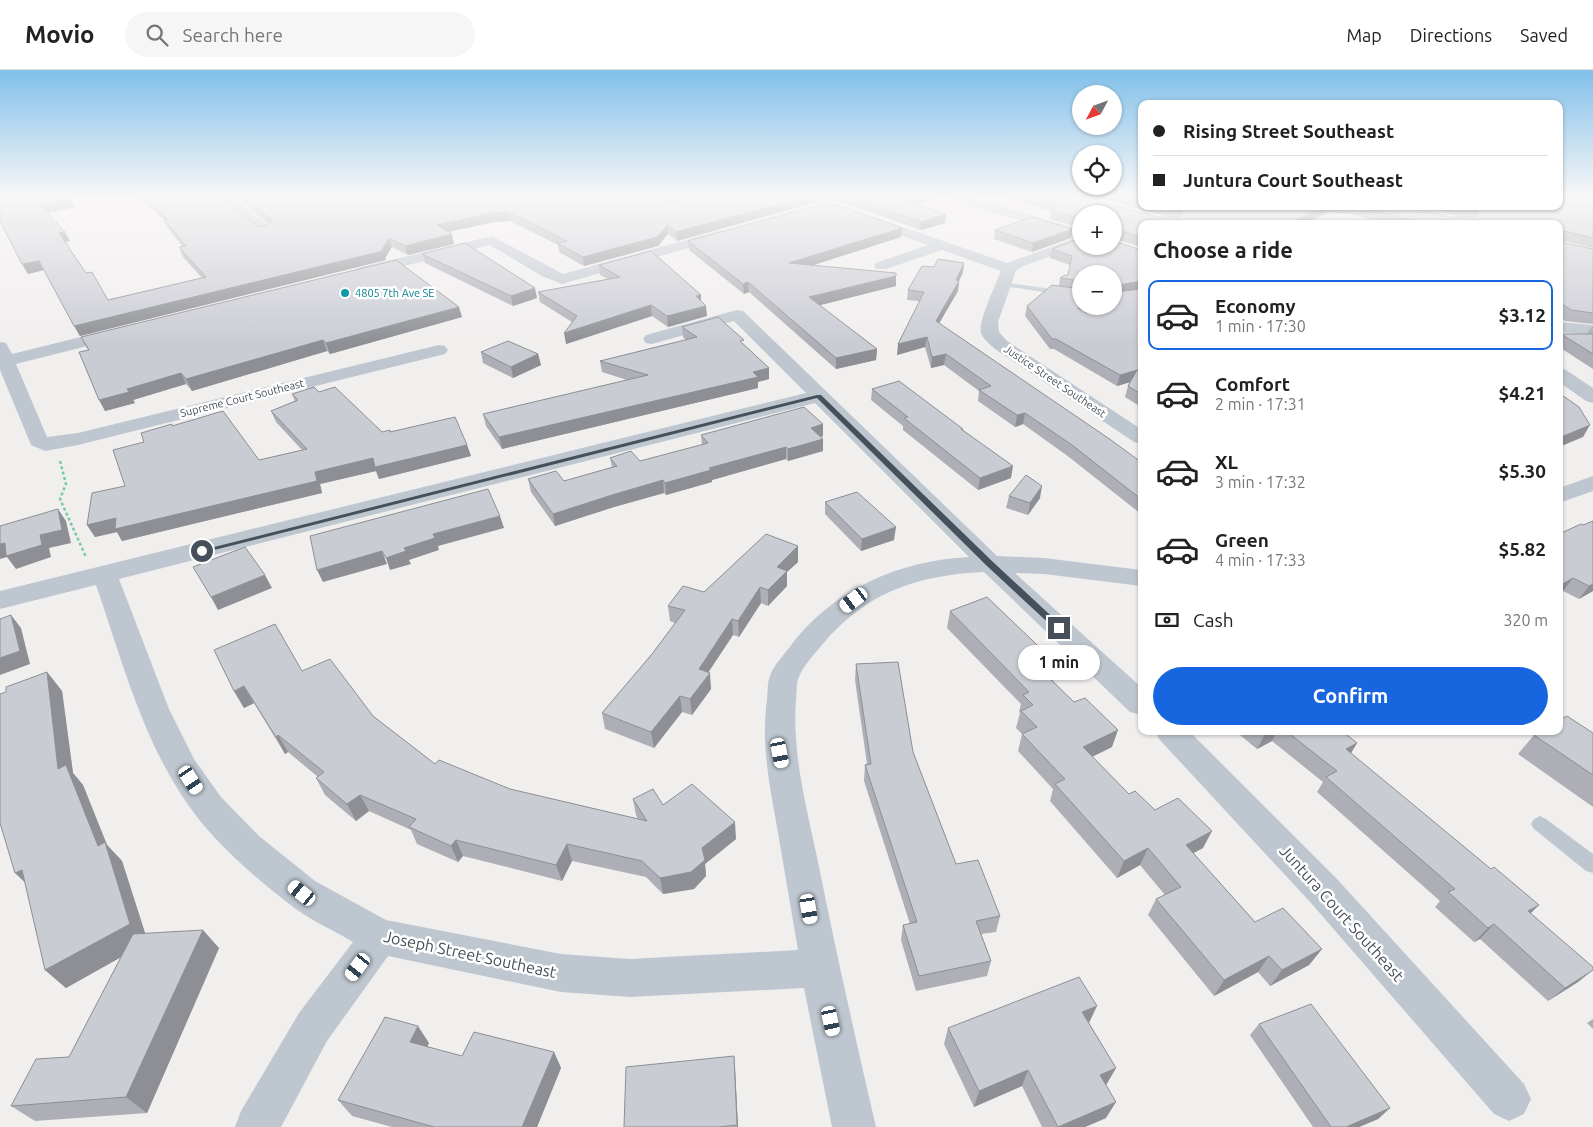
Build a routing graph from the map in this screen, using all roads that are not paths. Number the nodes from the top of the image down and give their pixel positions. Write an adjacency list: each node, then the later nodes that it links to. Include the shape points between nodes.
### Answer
1 (470, 245): 8 (street)
2 (501, 245): 3 (street, via 562,278)
3 (681, 245)
4 (941, 245): 7 (street)
5 (942, 245): 9 (street)
6 (1067, 245): 9 (street, via 1016,264)
7 (881, 266)
8 (350, 274)
9 (1006, 277): 10 (lane); 20 (street, Justice Street Southeast, via 990,322 990,333 1001,345)
10 (1072, 294)
11 (1563, 327): 13 (street)
12 (130, 330): 16 (street)
13 (1593, 330)
14 (652, 339): 18 (street, via 738,315)
15 (439, 350): 16 (street, Supreme Court Southeast, via 45,445 38,441)
16 (2, 357)
17 (1563, 377): 19 (street)
18 (819, 396): 23 (street); 24 (street)
19 (1593, 397)
20 (1138, 436)
21 (1593, 483): 22 (street)
22 (1563, 494)
23 (990, 564): 25 (street, via 1044,566); 27 (street); 32 (street, via 938,568 885,584 854,600 827,621 802,648 784,676 780,753)
24 (105, 575): 26 (street); 31 (street, Joseph Street Southeast, via 154,709 182,767 209,807 247,847 302,893)
25 (1138, 578)
26 (0, 600)
27 (1138, 701)
28 (1174, 735): 33 (street, Juntura Court Southeast, via 1324,891)
29 (1540, 824): 30 (lane)
30 (1593, 865)
31 (380, 937): 32 (street, Joseph Street Southeast, via 562,973 630,978); 34 (street, via 313,1027)
32 (820, 968): 35 (street)
33 (1508, 1099)
34 (257, 1127)
35 (854, 1127)

